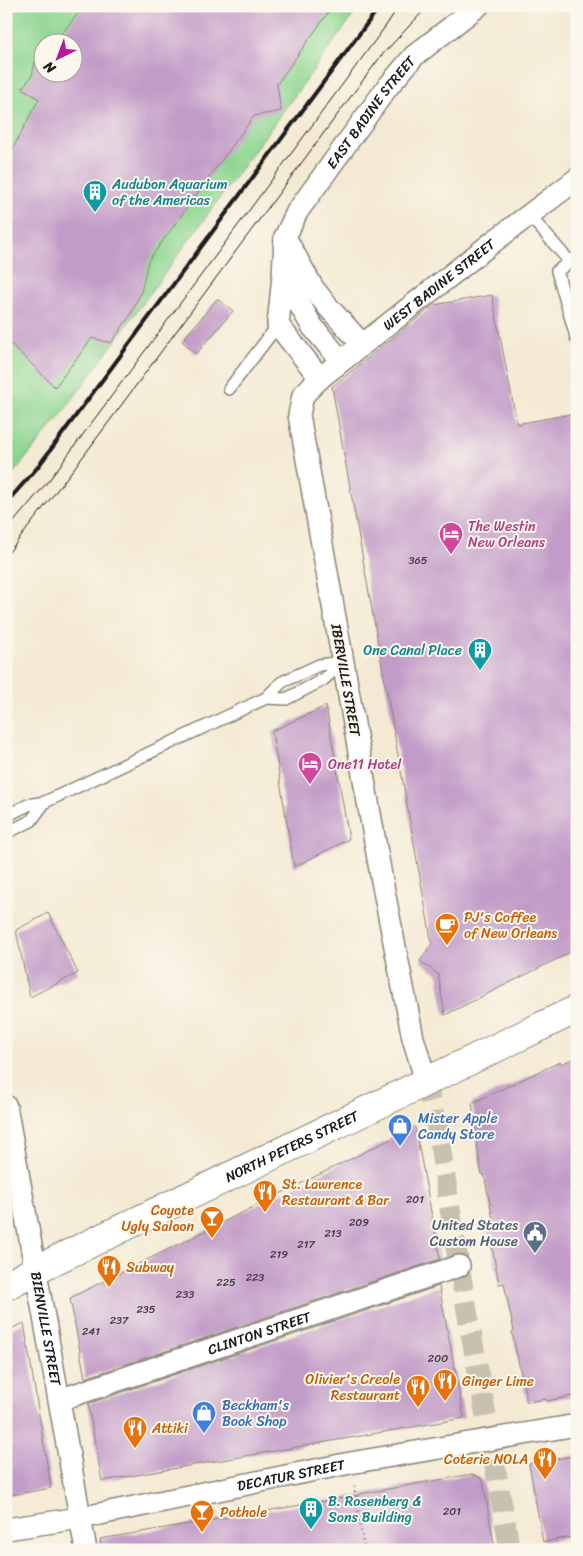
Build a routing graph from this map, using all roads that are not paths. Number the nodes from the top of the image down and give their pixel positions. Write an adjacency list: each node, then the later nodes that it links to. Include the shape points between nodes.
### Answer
1 (478, 6): 4 (street, EAST BADINE STREET, via 414,56 392,82 297,212)
2 (577, 179): 3 (street, WEST BADINE STREET)
3 (529, 215): 5 (lane); 9 (street, WEST BADINE STREET)
4 (285, 237): 6 (street, EAST BADINE STREET); 9 (street, via 314,288)
5 (573, 259): 8 (lane, via 557,271)
6 (283, 276): 7 (street, EAST BADINE STREET); 10 (street, via 312,326)
7 (278, 325): 11 (street); 12 (lane)
8 (577, 340)
9 (362, 344): 10 (street, WEST BADINE STREET)
10 (341, 361): 11 (street, WEST BADINE STREET)
11 (320, 378): 13 (street, WEST BADINE STREET)
12 (229, 388)
13 (303, 394): 14 (street, IBERVILLE STREET, via 299,415)
14 (343, 662): 15 (lane, via 319,665 282,682); 15 (lane, via 322,680 286,700); 20 (street, IBERVILLE STREET, via 412,1038)
15 (266, 698): 16 (lane)
16 (46, 802): 17 (lane, via 28,805); 18 (lane, via 31,821)
17 (6, 816)
18 (6, 833)
19 (577, 1009): 20 (street, NORTH PETERS STREET)
20 (426, 1081): 23 (street, NORTH PETERS STREET)
21 (6, 1106): 23 (street, BIENVILLE STREET)
22 (459, 1266): 25 (street, CLINTON STREET)
23 (36, 1270): 24 (street, NORTH PETERS STREET); 25 (street, BIENVILLE STREET)
24 (6, 1286)
25 (59, 1400): 27 (street, BIENVILLE STREET)
26 (577, 1425): 27 (street, DECATUR STREET, via 350,1463)
27 (80, 1518): 28 (street, DECATUR STREET); 29 (street, BIENVILLE STREET)
28 (6, 1529)
29 (86, 1550)

